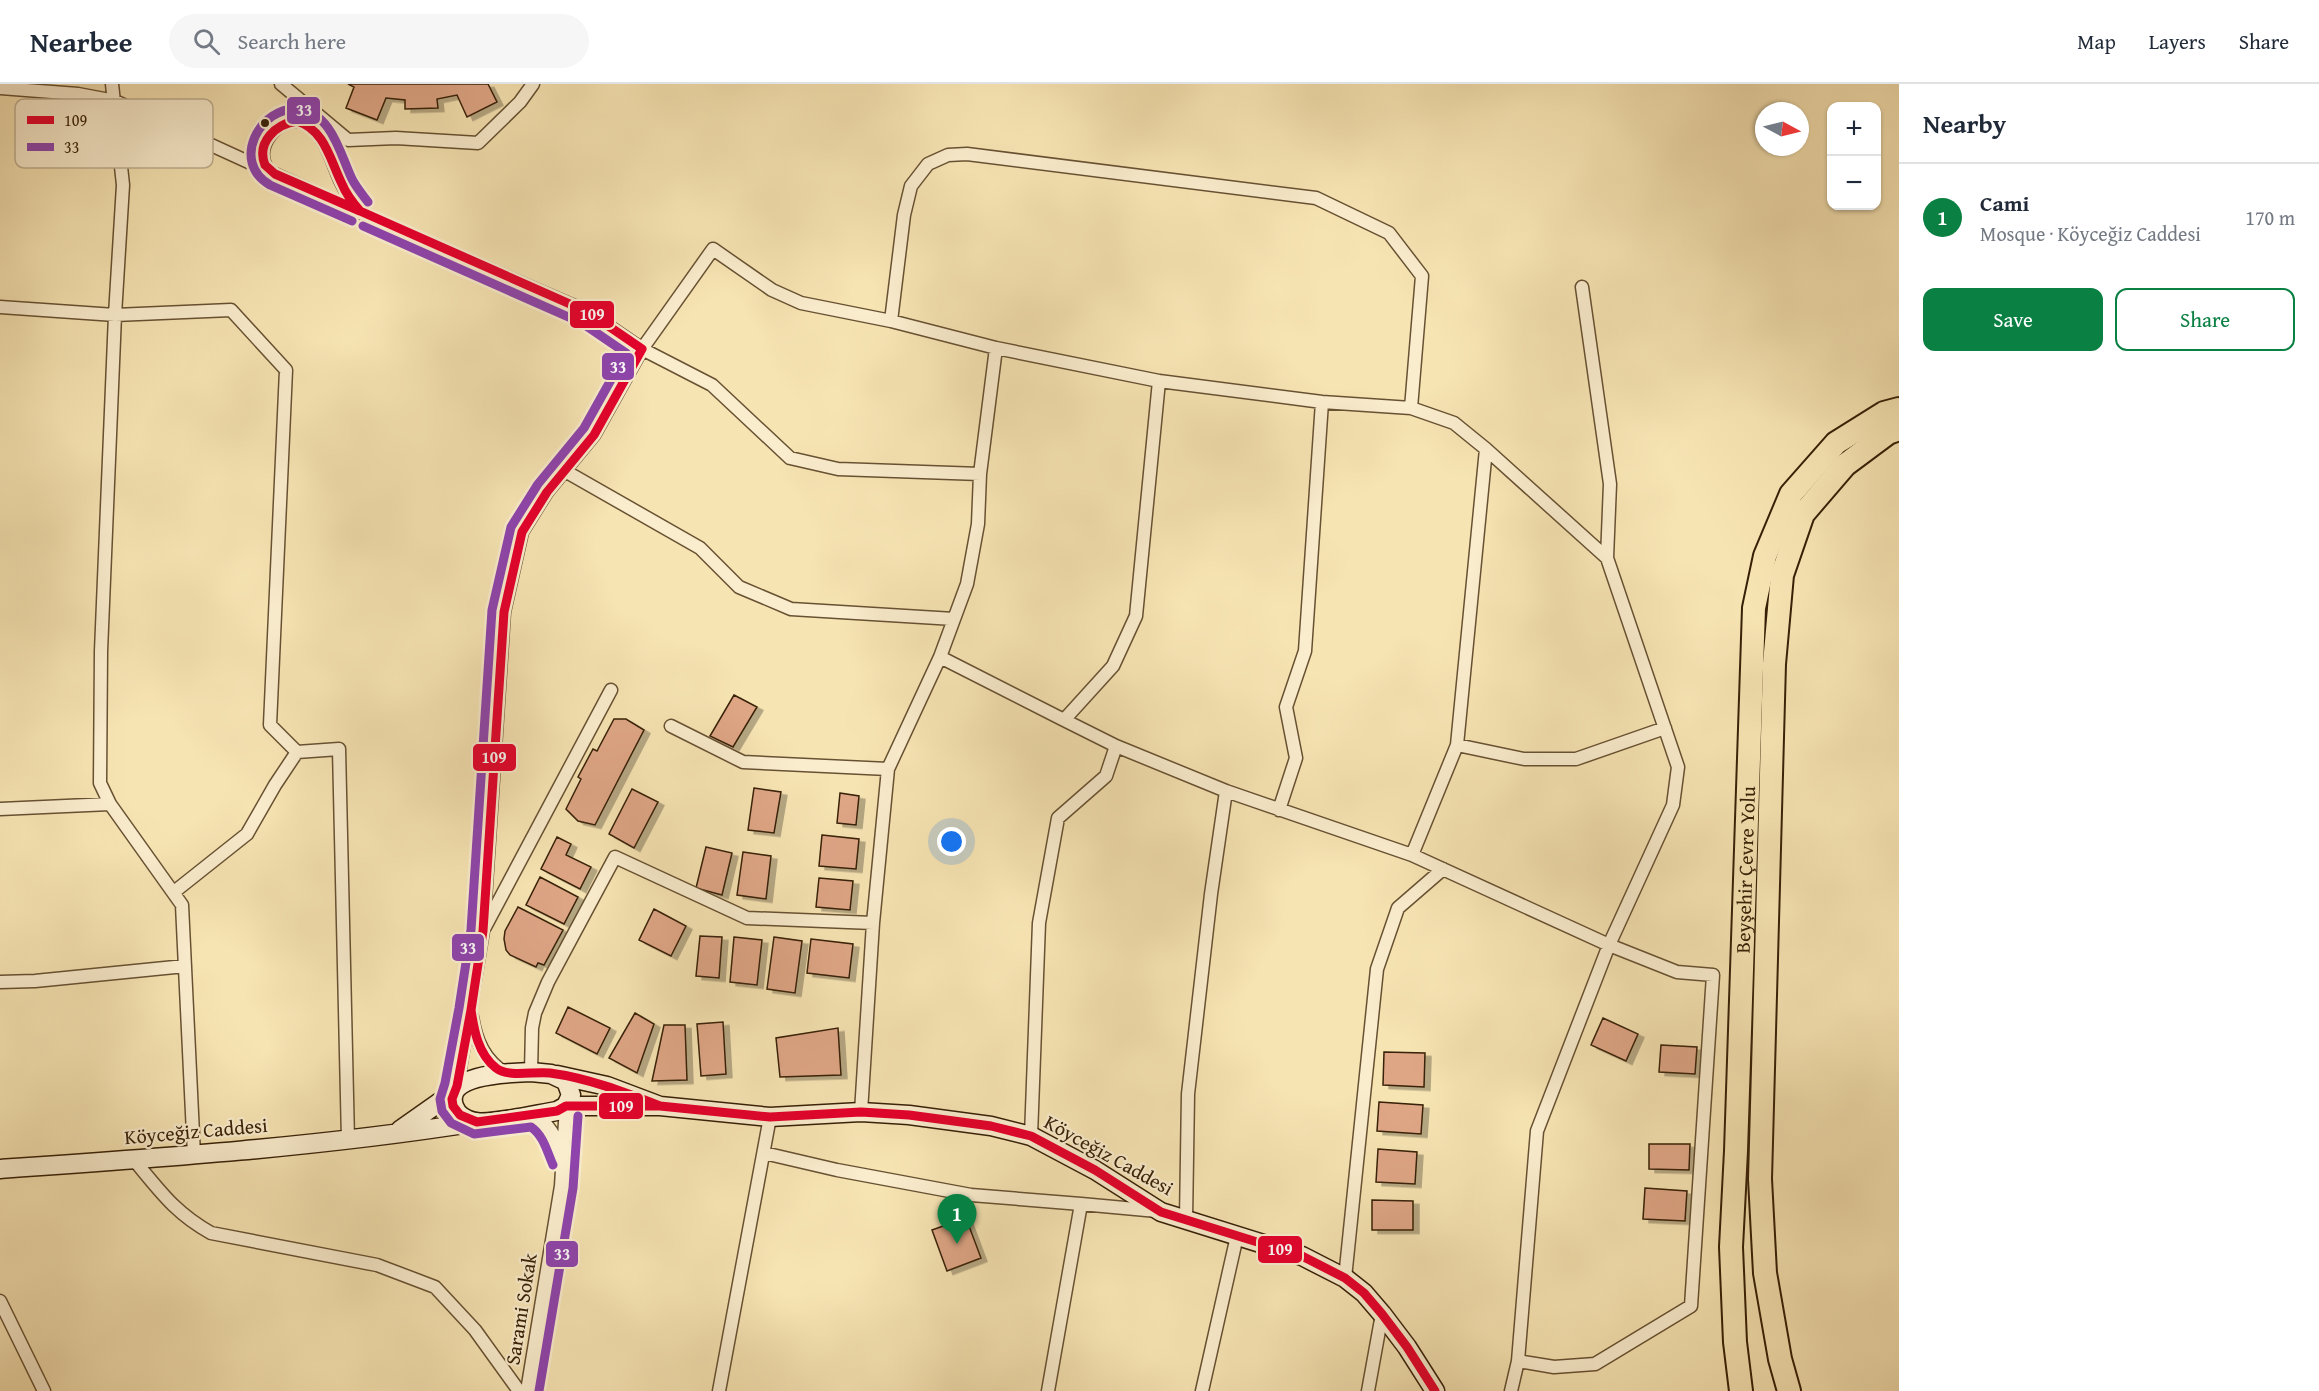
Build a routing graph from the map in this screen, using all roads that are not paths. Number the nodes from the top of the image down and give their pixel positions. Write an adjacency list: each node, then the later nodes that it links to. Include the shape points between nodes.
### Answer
1 (112, 84): 6 (street)
2 (281, 84): 7 (street)
3 (532, 84): 7 (street, via 520,102 478,143 396,138 348,140)
4 (0, 88): 5 (street)
5 (105, 99)
6 (116, 99)
7 (318, 115): 8 (street)
8 (309, 125): 11 (street, via 292,121 273,131 262,154 265,165); 12 (street)
9 (213, 146): 11 (street)
10 (122, 168): 15 (street)
11 (275, 174): 12 (street)
12 (362, 214): 18 (street, via 588,312)
13 (1582, 286): 27 (street, via 1610,484)
14 (0, 308): 15 (street)
15 (115, 315): 36 (street, via 231,310 286,370 270,725); 39 (street, via 101,684 100,783)
16 (891, 321): 17 (street); 18 (street, via 801,303 772,290 713,249); 21 (street, via 911,186 928,164 948,155 976,155 1316,198 1389,233 1422,276)
17 (996, 348): 19 (street); 26 (street)
18 (642, 349): 25 (street, via 594,435); 26 (street, via 712,385 790,458 838,469)
19 (1159, 381): 20 (street); 31 (street, via 1136,616 1113,666)
20 (1322, 402): 21 (street); 41 (street, via 1305,651 1286,707 1296,758)
21 (1411, 408): 24 (street, via 1454,423)
22 (1899, 409): 86 (highway, Beyşehir Çevre Yolu, via 1884,413 1836,443 1791,494 1765,556 1754,609 1731,1247)
23 (1899, 429): 87 (highway, Beyşehir Çevre Yolu, via 1845,465 1803,514 1782,575 1774,664 1760,1179 1765,1273)
24 (1486, 449): 27 (street); 34 (street)
25 (565, 471): 28 (street, via 700,549 739,587 791,609); 46 (street, via 522,532 504,612)
26 (980, 474): 28 (street, via 978,524 967,584)
27 (1606, 558): 33 (street)
28 (954, 619): 29 (street)
29 (940, 657): 31 (street); 37 (street)
30 (611, 690): 46 (street)
31 (1064, 720): 35 (street)
32 (671, 726): 37 (street, via 743,762)
33 (1665, 728): 34 (street, via 1576,759 1524,759); 47 (street, via 1678,767 1673,805)
34 (1456, 745): 42 (street)
35 (1116, 746): 38 (street); 62 (street, via 1106,776 1058,818 1039,923)
36 (297, 752): 44 (street, via 247,834); 63 (street, via 339,749)
37 (888, 769): 45 (street)
38 (1226, 791): 41 (street); 71 (street, via 1188,1094)
39 (110, 804): 40 (street); 44 (street)
40 (0, 809)
41 (1279, 810): 42 (street)
42 (1412, 855): 43 (street)
43 (1443, 869): 47 (street); 73 (street, via 1398,908 1377,969)
44 (174, 892): 48 (street, via 182,905)
45 (873, 923): 51 (street, via 747,918 615,856 535,1013); 57 (street)
46 (483, 931): 50 (street)
47 (1609, 945): 76 (street, via 1537,1131); 76 (street, via 1677,972 1713,975 1691,1306 1595,1364 1554,1366)
48 (185, 966): 49 (street); 65 (street)
49 (0, 982)
50 (471, 1010): 52 (street, via 483,1052); 54 (street)
51 (531, 1072): 52 (street, Köyceğiz Caddesi); 53 (street, Köyceğiz Caddesi)
52 (506, 1074): 54 (street, Köyceğiz Caddesi, via 478,1078)
53 (556, 1075): 55 (street, via 569,1085); 56 (street, Köyceğiz Caddesi, via 607,1086)
54 (455, 1089): 60 (street, via 452,1099 457,1112); 61 (street, Köyceğiz Caddesi)
55 (566, 1106): 56 (street, Köyceğiz Caddesi); 58 (street, Köyceğiz Caddesi); 67 (street, Sarami Sokak)
56 (660, 1106): 59 (street, Köyceğiz Caddesi)
57 (861, 1112): 59 (street, Köyceğiz Caddesi); 62 (street, Köyceğiz Caddesi, via 950,1119)
58 (533, 1115): 60 (street, Köyceğiz Caddesi); 67 (street, via 542,1119 553,1133)
59 (770, 1117): 64 (street)
60 (477, 1122): 61 (street, Köyceğiz Caddesi)
61 (396, 1133): 63 (street, Köyceğiz Caddesi)
62 (1032, 1136): 70 (street, Köyceğiz Caddesi)
63 (348, 1140): 65 (street, Köyceğiz Caddesi)
64 (764, 1153): 69 (street, via 971,1195); 80 (street)
65 (194, 1155): 66 (street, Köyceğiz Caddesi)
66 (134, 1160): 68 (street, Köyceğiz Caddesi); 78 (street, via 187,1220 211,1233 377,1266 435,1287 476,1330)
67 (564, 1161): 79 (street, Sarami Sokak)
68 (0, 1169)
69 (1082, 1204): 70 (street); 81 (street)
70 (1161, 1212): 71 (street, Köyceğiz Caddesi)
71 (1186, 1219): 72 (street, Köyceğiz Caddesi)
72 (1237, 1236): 73 (street, Köyceğiz Caddesi, via 1302,1256); 82 (street)
73 (1345, 1278): 75 (street, Köyceğiz Caddesi)
74 (0, 1301): 77 (street)
75 (1382, 1314): 83 (street); 84 (street, Köyceğiz Caddesi)
76 (1518, 1361): 85 (street)
77 (44, 1391)
78 (519, 1391)
79 (527, 1391)
80 (719, 1391)
81 (1048, 1391)
82 (1202, 1391)
83 (1368, 1391)
84 (1435, 1391)
85 (1511, 1391)
86 (1741, 1391)
87 (1789, 1391)

